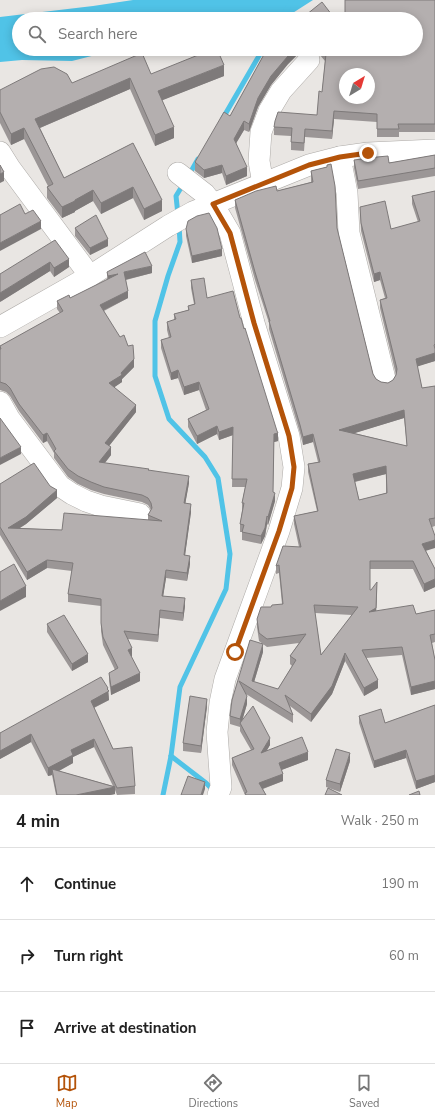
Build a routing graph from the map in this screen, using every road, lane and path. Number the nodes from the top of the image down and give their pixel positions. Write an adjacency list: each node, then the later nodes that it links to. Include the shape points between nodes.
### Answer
1 (309, 60): 6 (street, via 281,91 261,132 259,160)
2 (0, 152): 8 (street)
3 (434, 153): 4 (street, via 368,153)
4 (340, 157): 6 (street, via 309,165); 10 (street, via 347,193 349,233)
5 (185, 179): 7 (street, via 205,194)
6 (263, 184): 7 (street)
7 (213, 204): 8 (street, via 168,226); 13 (street, via 230,233 254,323 289,436 294,467 292,488 279,531 225,679 217,732)
8 (90, 276): 9 (street)
9 (0, 327)
10 (384, 379)
11 (0, 402): 12 (street, via 60,486 86,501)
12 (140, 514)
13 (223, 788)

